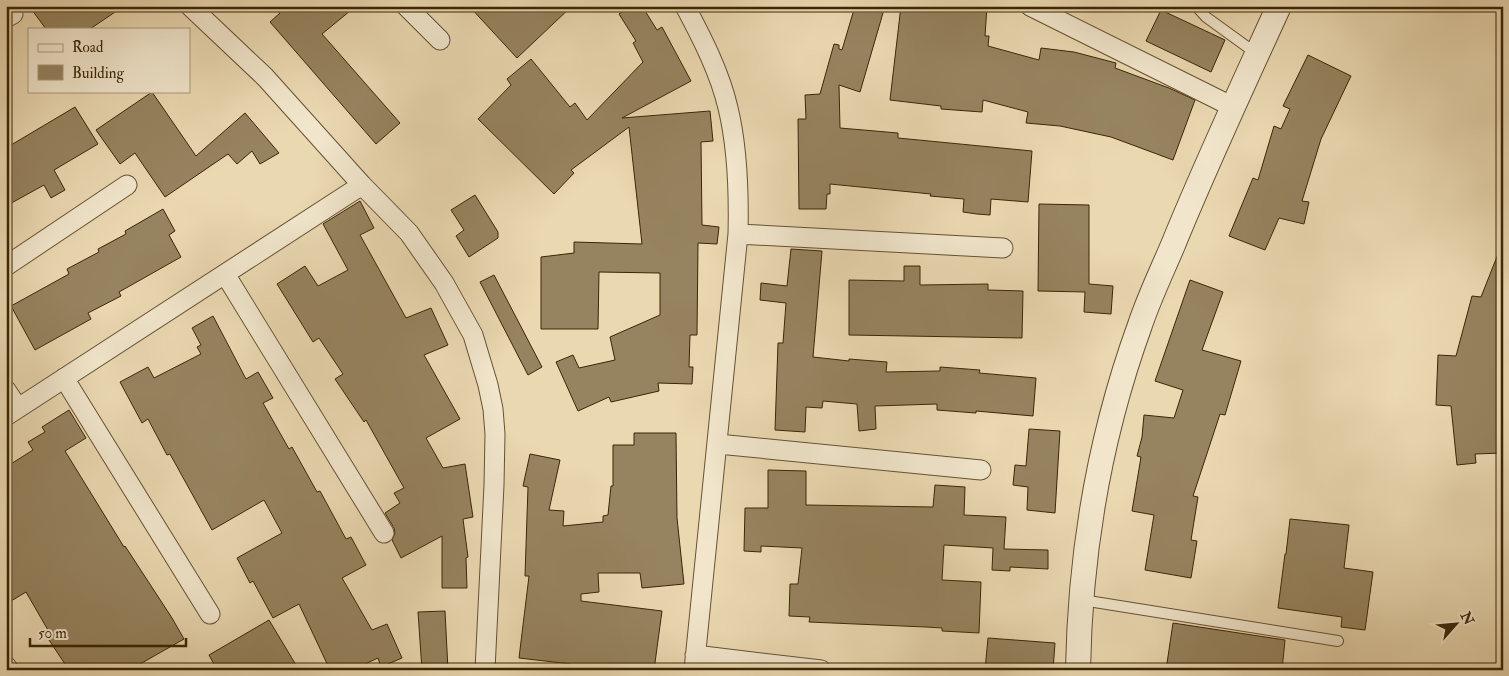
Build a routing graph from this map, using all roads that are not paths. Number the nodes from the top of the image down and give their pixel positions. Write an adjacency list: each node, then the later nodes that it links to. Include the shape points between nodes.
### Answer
1 (190, 6): 11 (street, via 265,77)
2 (406, 6): 7 (street)
3 (685, 6): 12 (street, via 701,37 728,107 738,181)
4 (1030, 6): 9 (street)
5 (1196, 6): 8 (lane)
6 (1279, 6): 8 (street)
7 (440, 40)
8 (1257, 54): 9 (street)
9 (1233, 107): 22 (street, via 1205,167 1134,343 1115,405 1097,484)
10 (127, 185): 14 (street)
11 (362, 185): 15 (street); 28 (street, via 409,234 444,283 473,335 482,361 495,434)
12 (738, 234): 13 (street); 19 (street)
13 (1004, 248)
14 (6, 266)
15 (225, 274): 16 (street); 21 (street)
16 (64, 378): 18 (street); 23 (street)
17 (6, 390): 18 (street)
18 (12, 412)
19 (718, 444): 20 (street); 25 (street)
20 (981, 470)
21 (384, 533)
22 (1081, 600): 24 (lane); 30 (street)
23 (210, 614)
24 (1338, 641)
25 (694, 662): 29 (street)
26 (6, 666): 27 (street)
27 (9, 670)
28 (485, 670)
29 (821, 670)
30 (1078, 670)

